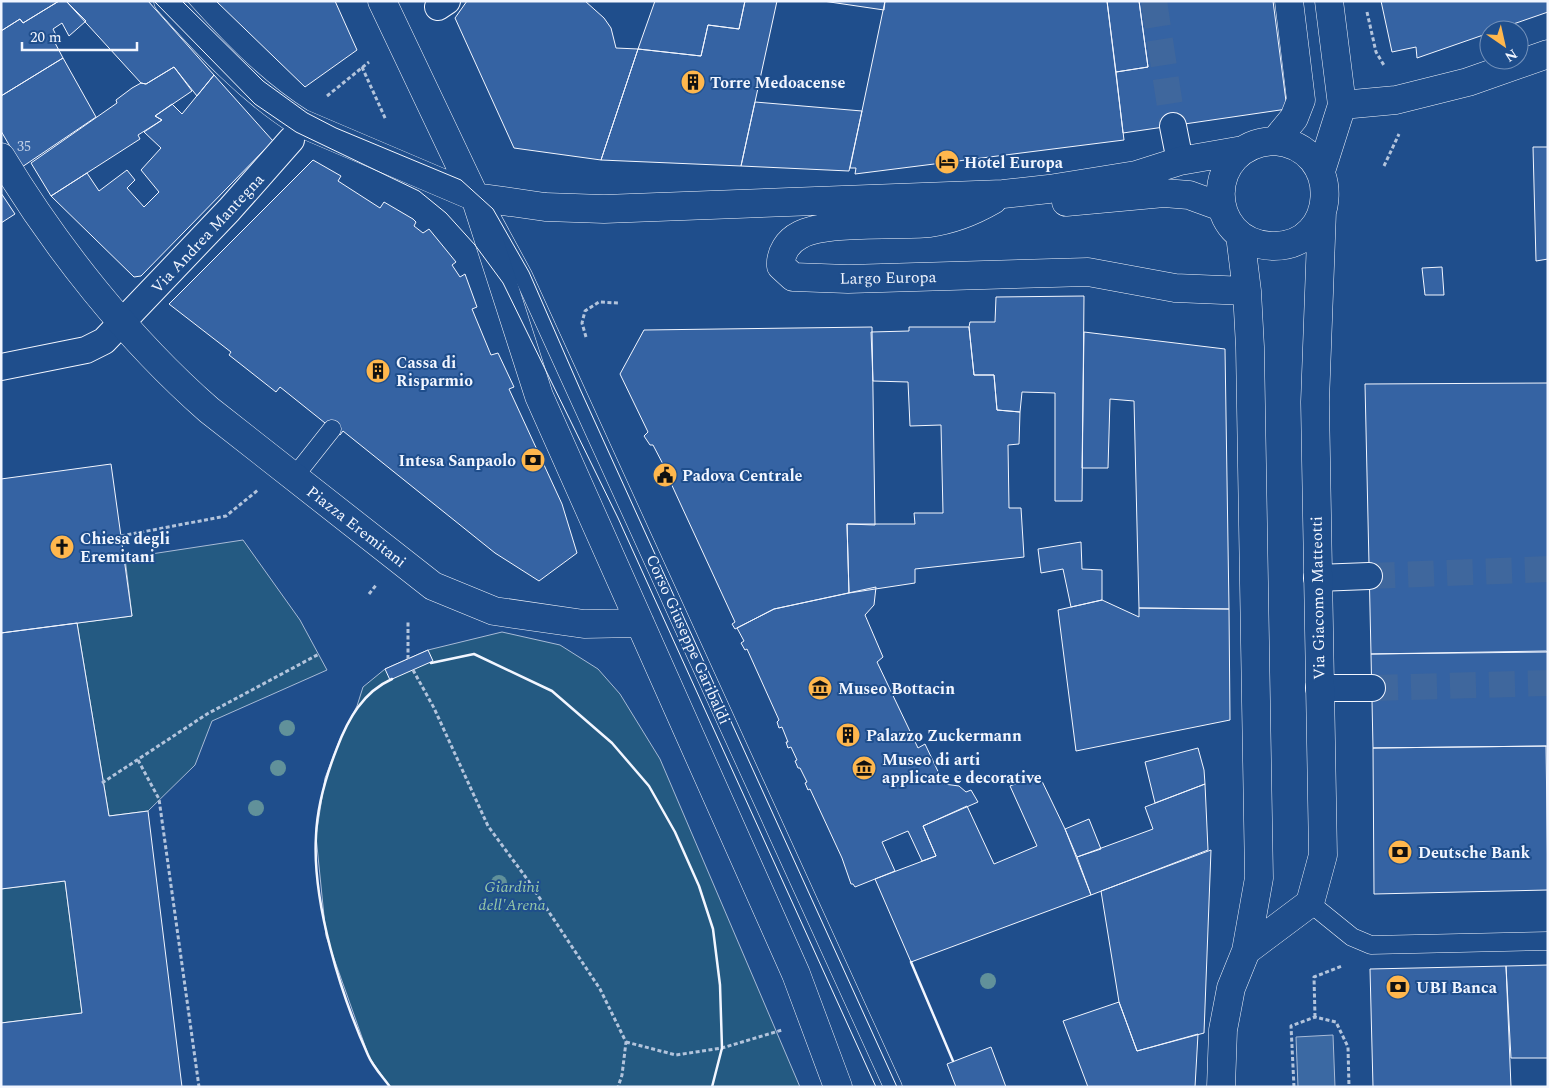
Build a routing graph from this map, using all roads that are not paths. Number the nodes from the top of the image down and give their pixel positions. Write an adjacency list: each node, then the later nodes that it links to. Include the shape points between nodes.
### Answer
1 (168, 1): 16 (street, Largo Europa, via 199,36 274,106 317,131)
2 (382, 1): 16 (street, Corso Giuseppe Garibaldi)
3 (1289, 1): 9 (street, via 1301,100 1294,118)
4 (1329, 1): 6 (street, Via Giacomo Matteotti)
5 (1548, 54): 6 (street, via 1468,82 1396,100)
6 (1342, 105): 13 (street, Via Giacomo Matteotti)
7 (1173, 126): 12 (street)
8 (291, 140): 21 (street, Via Andrea Mantegna)
9 (1275, 141): 10 (street, Via Giacomo Matteotti, via 1258,143); 13 (street, Via Giacomo Matteotti, via 1305,151)
10 (1243, 150): 12 (street, Via Giacomo Matteotti); 17 (street, via 1231,161 1224,175 1220,192)
11 (1, 157): 21 (street, Piazza Eremitani, via 30,204)
12 (1180, 161): 14 (street, Via Giacomo Matteotti)
13 (1321, 171): 18 (street, Via Giacomo Matteotti, via 1326,195)
14 (1136, 174): 15 (street, Largo Europa, via 1049,190)
15 (1003, 194): 16 (street, Largo Europa, via 604,209 546,207); 17 (street, via 1037,204 1164,193 1189,195); 20 (street, Largo Europa, via 972,212 931,222 829,227 800,235 780,256 781,266 793,277 848,279 1088,272 1175,288)
16 (475, 198): 27 (street, Corso Giuseppe Garibaldi, via 540,396); 34 (lane, Corso Giuseppe Garibaldi, via 488,211 523,275)
17 (1222, 208): 19 (street)
18 (1322, 211): 19 (street, Via Giacomo Matteotti, via 1309,232 1287,244 1263,245); 26 (street, Via Giacomo Matteotti, via 1315,402)
19 (1240, 235): 20 (street)
20 (1247, 291): 32 (street, via 1252,404 1259,878)
21 (122, 324): 22 (street, via 104,341 86,350); 24 (street, Piazza Eremitani, via 174,379)
22 (1, 366)
23 (332, 429): 24 (lane)
24 (288, 472): 27 (street, Piazza Eremitani, via 433,586 463,600 494,611 560,621)
25 (1369, 576): 26 (street)
26 (1317, 578): 28 (street, Via Giacomo Matteotti)
27 (640, 624): 33 (street, Corso Giuseppe Garibaldi, via 796,974)
28 (1319, 688): 29 (street); 30 (street, Via Giacomo Matteotti, via 1323,855)
29 (1372, 688)
30 (1310, 903): 31 (lane, via 1352,937 1371,945); 32 (street)
31 (1548, 940)
32 (1246, 951): 35 (street, via 1231,988 1223,1030)
33 (838, 1087)
34 (893, 1087)
35 (1221, 1087)

